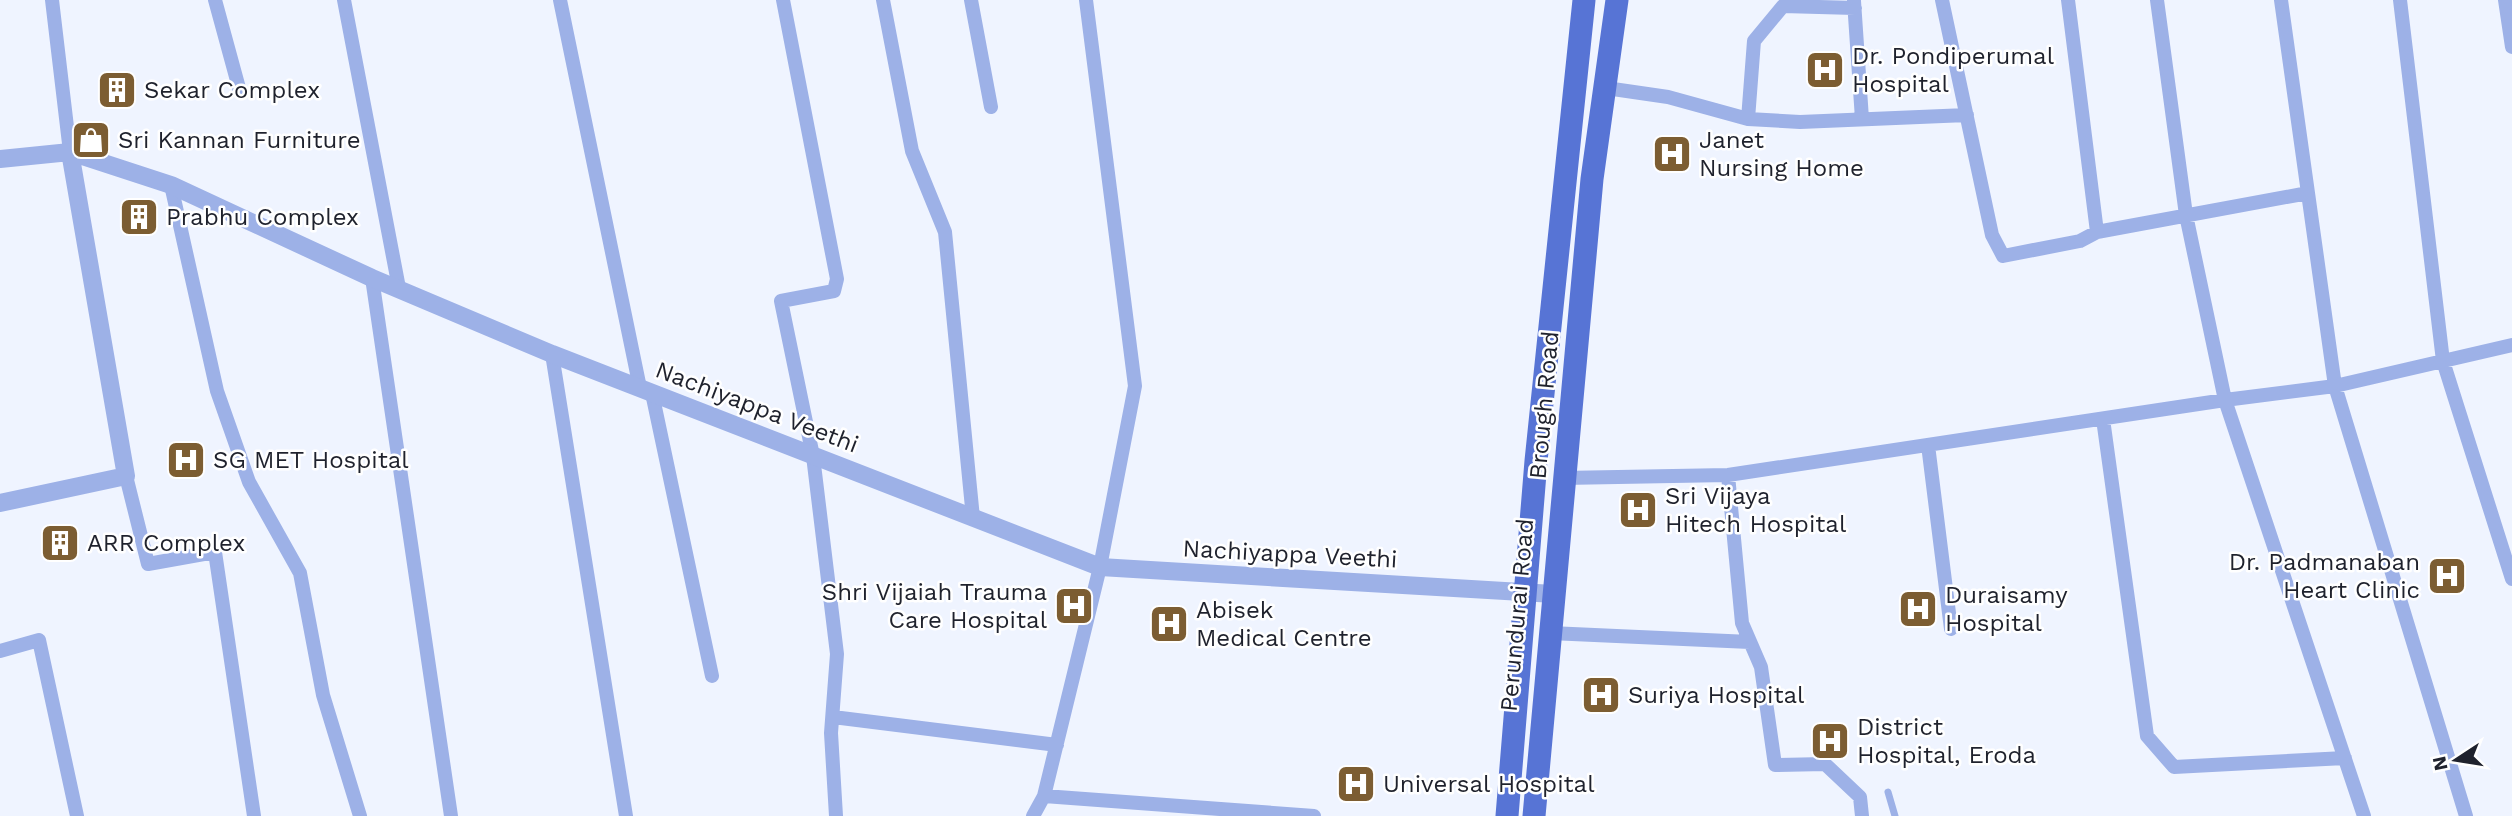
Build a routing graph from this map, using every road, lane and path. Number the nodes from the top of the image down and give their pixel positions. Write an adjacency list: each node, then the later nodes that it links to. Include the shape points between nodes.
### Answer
1 (52, 0): 27 (street)
2 (215, 0): 21 (street)
3 (344, 0): 34 (street)
4 (560, 0): 39 (street)
5 (783, 0): 43 (street, via 837,279 834,291 781,301)
6 (883, 0): 48 (street, via 912,151 945,232)
7 (971, 0): 23 (street)
8 (1086, 0): 49 (street, via 1135,386)
9 (1584, 0): 51 (main road, Brough Road)
10 (1590, 0): 73 (main road, Perundurai Road)
11 (1604, 0): 74 (main road, Perundurai Road, via 1567,321)
12 (1616, 0): 22 (main road, Brough Road)
13 (1942, 0): 24 (street)
14 (2068, 0): 32 (street)
15 (2157, 0): 31 (street)
16 (2281, 0): 30 (street)
17 (2400, 0): 37 (street)
18 (2505, 0): 20 (street)
19 (1855, 4): 25 (street, via 1783,6 1754,41); 26 (street)
20 (2512, 47)
21 (239, 88)
22 (1606, 88): 25 (street, via 1668,97); 46 (main road, Brough Road, via 1592,179)
23 (991, 107)
24 (1967, 115): 26 (street); 32 (street, via 1992,235 2003,256 2080,241)
25 (1748, 119): 26 (street)
26 (1862, 119)
27 (70, 152): 28 (street, Nachiyappa Veethi); 29 (street, Nachiyappa Veethi); 45 (street)
28 (0, 159)
29 (171, 185): 33 (street, Nachiyappa Veethi); 66 (street, via 218,391 249,482 300,573 323,695)
30 (2308, 193): 31 (street); 38 (street)
31 (2186, 215): 32 (street); 40 (street)
32 (2097, 232)
33 (372, 278): 34 (street, Nachiyappa Veethi); 67 (street)
34 (399, 288): 36 (street, Nachiyappa Veethi)
35 (2512, 345): 37 (street)
36 (552, 354): 39 (street, Nachiyappa Veethi); 68 (street)
37 (2443, 361): 38 (street); 50 (street)
38 (2334, 386): 40 (street); 79 (street)
39 (646, 391): 43 (street, Nachiyappa Veethi); 57 (street)
40 (2225, 400): 41 (street); 60 (street)
41 (2103, 419): 42 (street); 60 (street, via 2147,736 2174,767)
42 (1928, 445): 44 (street); 53 (street)
43 (813, 456): 48 (street, Nachiyappa Veethi); 58 (street, via 837,654)
44 (1728, 475): 46 (street); 55 (street, via 1742,623)
45 (126, 476): 47 (street); 65 (street, via 148,564 215,552)
46 (1563, 478): 52 (main road, Brough Road)
47 (0, 503)
48 (973, 518): 49 (street, Nachiyappa Veethi)
49 (1100, 567): 51 (street, Nachiyappa Veethi); 59 (street)
50 (2512, 579)
51 (1525, 592): 52 (street, Nachiyappa Veethi); 72 (main road, Brough Road)
52 (1553, 594): 54 (main road, Brough Road)
53 (1951, 629)
54 (1550, 633): 55 (street); 75 (main road, Brough Road)
55 (1750, 642): 76 (street, via 1761,667 1775,765 1825,764 1860,797)
56 (0, 651): 64 (street, via 40,640)
57 (712, 676)
58 (833, 717): 59 (street); 69 (street)
59 (1057, 745): 62 (street)
60 (2344, 758): 78 (street)
61 (1888, 792): 77 (lane)
62 (1044, 796): 63 (street); 70 (street)
63 (1264, 814): 71 (street)
64 (77, 816)
65 (254, 816)
66 (360, 816)
67 (451, 816)
68 (626, 816)
69 (836, 816)
70 (1033, 816)
71 (1314, 816)
72 (1507, 816)
73 (1514, 816)
74 (1527, 816)
75 (1534, 816)
76 (1862, 816)
77 (1895, 816)
78 (2364, 816)
79 (2466, 816)

